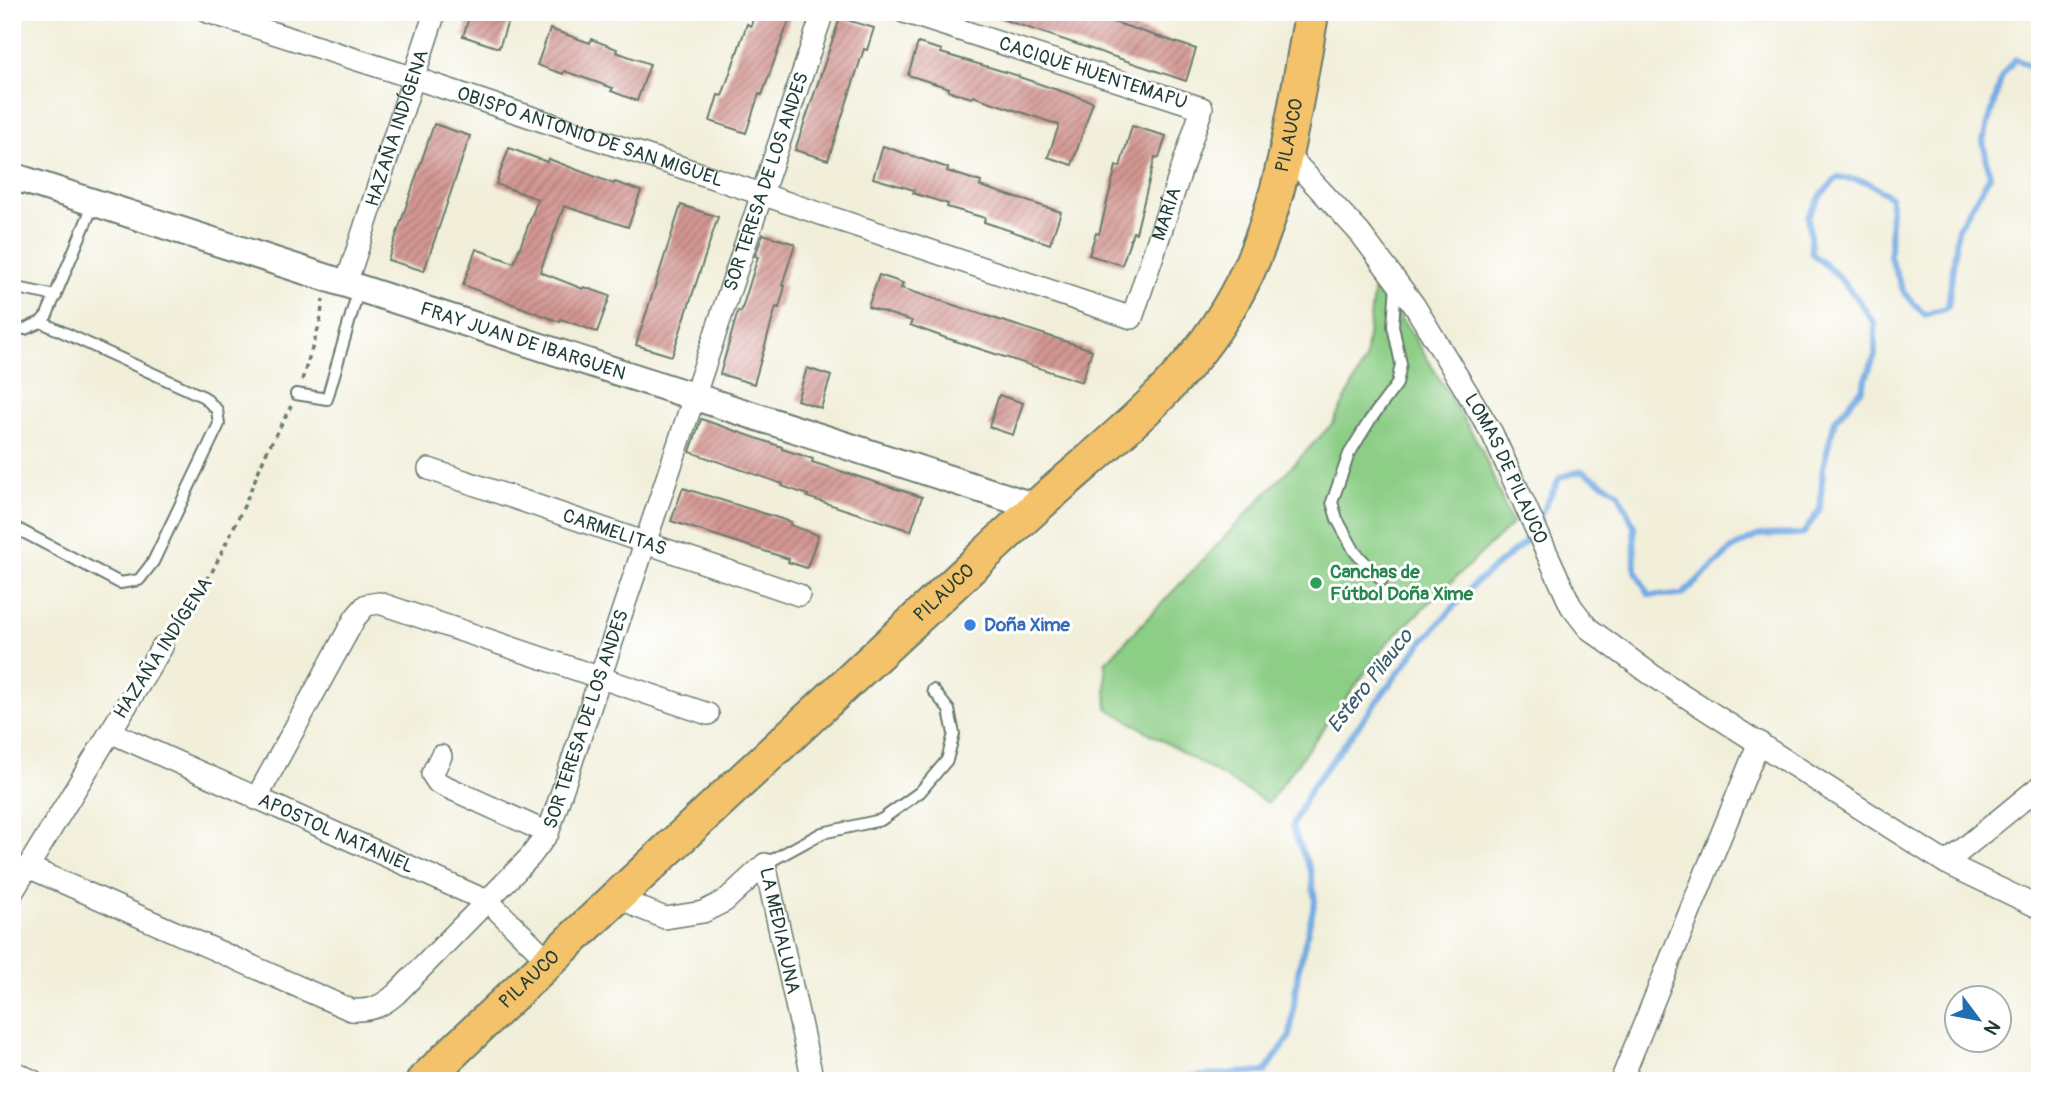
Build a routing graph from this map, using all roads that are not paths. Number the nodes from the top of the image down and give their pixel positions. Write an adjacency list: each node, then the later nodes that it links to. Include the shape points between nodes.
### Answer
1 (208, 12): 6 (street, OBISPO ANTONIO DE SAN MIGUEL)
2 (435, 12): 6 (street, HAZAÑA INDÍGENA)
3 (824, 12): 10 (street, SOR TERESA DE LOS ANDES)
4 (904, 12): 7 (street, CACIQUE HUENTEMAPU)
5 (1311, 12): 8 (main road, PILAUCO)
6 (414, 78): 10 (street, OBISPO ANTONIO DE SAN MIGUEL); 13 (street, HAZAÑA INDÍGENA)
7 (1202, 108): 16 (street, MARÍA)
8 (1286, 153): 12 (street, LOMAS DE PILAUCO); 22 (main road, PILAUCO, via 1259,247 1210,336 1144,412)
9 (12, 176): 11 (street, FRAY JUAN DE IBARGUEN)
10 (762, 195): 16 (street, OBISPO ANTONIO DE SAN MIGUEL); 20 (street, SOR TERESA DE LOS ANDES)
11 (94, 202): 13 (street, FRAY JUAN DE IBARGUEN); 15 (lane)
12 (1397, 281): 25 (lane, via 1392,311 1401,364 1396,384 1354,445 1332,502 1355,552); 32 (street, LOMAS DE PILAUCO, via 1492,433 1571,606 1588,628)
13 (342, 283): 19 (lane, HAZAÑA INDÍGENA, via 327,399); 20 (street, FRAY JUAN DE IBARGUEN)
14 (12, 287): 15 (lane)
15 (56, 296): 17 (lane)
16 (1132, 318)
17 (41, 321): 18 (lane); 23 (lane, via 204,397 217,411 219,424 153,562 139,580 120,583)
18 (25, 329)
19 (296, 394)
20 (695, 396): 22 (street, FRAY JUAN DE IBARGUEN); 24 (street, SOR TERESA DE LOS ANDES)
21 (429, 469): 24 (street, CARMELITAS)
22 (1036, 507): 41 (main road, PILAUCO)
23 (12, 526)
24 (646, 542): 26 (street, CARMELITAS); 28 (street, SOR TERESA DE LOS ANDES)
25 (1382, 580)
26 (799, 594)
27 (162, 647): 31 (street, HAZAÑA INDÍGENA)
28 (600, 679): 30 (street); 35 (street, via 379,603 366,606 355,618); 36 (street, SOR TERESA DE LOS ANDES)
29 (933, 690): 38 (lane, via 949,710 954,734 947,760 920,792 881,820 822,833)
30 (708, 714)
31 (110, 732): 35 (street, APOSTOL NATANIEL); 39 (street, HAZAÑA INDÍGENA)
32 (1759, 742): 37 (street, LOMAS DE PILAUCO); 49 (street)
33 (441, 756): 36 (street, via 432,774 438,783)
34 (2040, 786): 37 (street)
35 (256, 799): 42 (street, APOSTOL NATANIEL)
36 (548, 833): 42 (street, SOR TERESA DE LOS ANDES)
37 (1946, 863): 43 (street, LOMAS DE PILAUCO)
38 (765, 864): 41 (street, LA MEDIALUNA, via 725,901 703,912 665,918); 48 (street, LA MEDIALUNA)
39 (28, 867): 40 (street, HAZAÑA INDÍGENA); 42 (street, SOR TERESA DE LOS ANDES, via 351,1010 381,1007)
40 (12, 893)
41 (619, 894): 44 (main road, PILAUCO)
42 (489, 902): 44 (street, APOSTOL NATANIEL)
43 (2040, 908)
44 (548, 960): 47 (main road, PILAUCO)
45 (12, 1072): 46 (street)
46 (33, 1081)
47 (423, 1081)
48 (813, 1081)
49 (1621, 1081)

